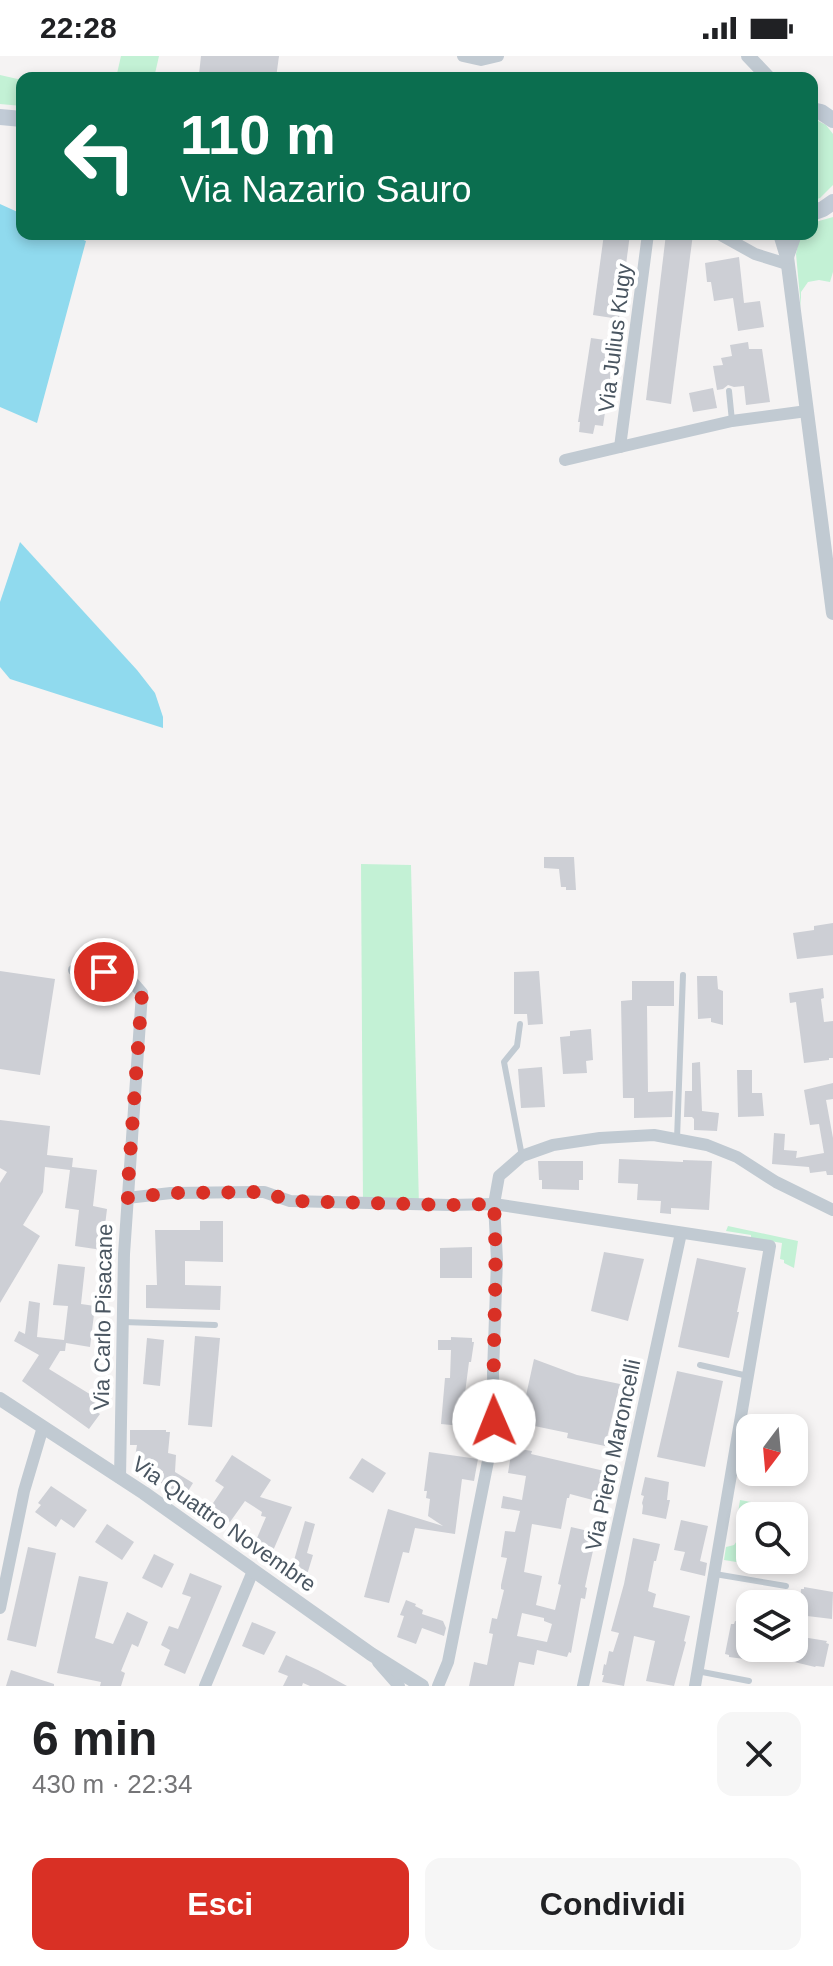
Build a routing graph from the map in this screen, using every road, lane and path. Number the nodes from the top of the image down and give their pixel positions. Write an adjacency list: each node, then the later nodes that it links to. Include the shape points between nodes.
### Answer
1 (463, 56): 2 (street)
2 (498, 56)
3 (647, 240): 11 (street, Via Julius Kugy)
4 (730, 240): 7 (street, via 755,254)
5 (782, 240): 7 (street)
6 (793, 240): 7 (street)
7 (787, 260): 9 (street)
8 (729, 391): 10 (lane)
9 (807, 411): 10 (street, Via Julius Kugy); 13 (street)
10 (732, 421): 11 (street, Via Julius Kugy)
11 (620, 447): 12 (street, Via Julius Kugy)
12 (565, 460)
13 (833, 613)
14 (74, 970): 19 (street, Via Carlo Pisacane, via 129,978 142,993)
15 (683, 975): 17 (lane)
16 (520, 1024): 18 (lane, via 517,1046 504,1062)
17 (677, 1140): 18 (street, via 654,1135 600,1138); 21 (street, via 737,1157)
18 (522, 1156): 20 (street, via 499,1176)
19 (127, 1198): 20 (street, via 264,1192 290,1201); 23 (street, Via Carlo Pisacane)
20 (494, 1204): 22 (street); 40 (street, via 494,1421 448,1662)
21 (833, 1210)
22 (681, 1233): 26 (street, via 770,1246); 41 (street, Via Piero Maroncelli)
23 (123, 1322): 24 (lane); 29 (street, Via Carlo Pisacane)
24 (215, 1325)
25 (700, 1365): 26 (lane)
26 (748, 1376): 31 (street)
27 (0, 1399): 28 (street, Via Quattro Novembre)
28 (43, 1427): 29 (street, Via Quattro Novembre); 33 (street)
29 (120, 1478): 30 (street, Via Quattro Novembre)
30 (253, 1571): 34 (street, Via Quattro Novembre); 37 (street)
31 (715, 1574): 32 (lane); 35 (street)
32 (786, 1586)
33 (0, 1608)
34 (371, 1654): 38 (street); 39 (street, Via Quattro Novembre)
35 (697, 1671): 36 (lane); 42 (street)
36 (749, 1681)
37 (205, 1686)
38 (399, 1686)
39 (422, 1686)
40 (438, 1686)
41 (583, 1686)
42 (695, 1686)

